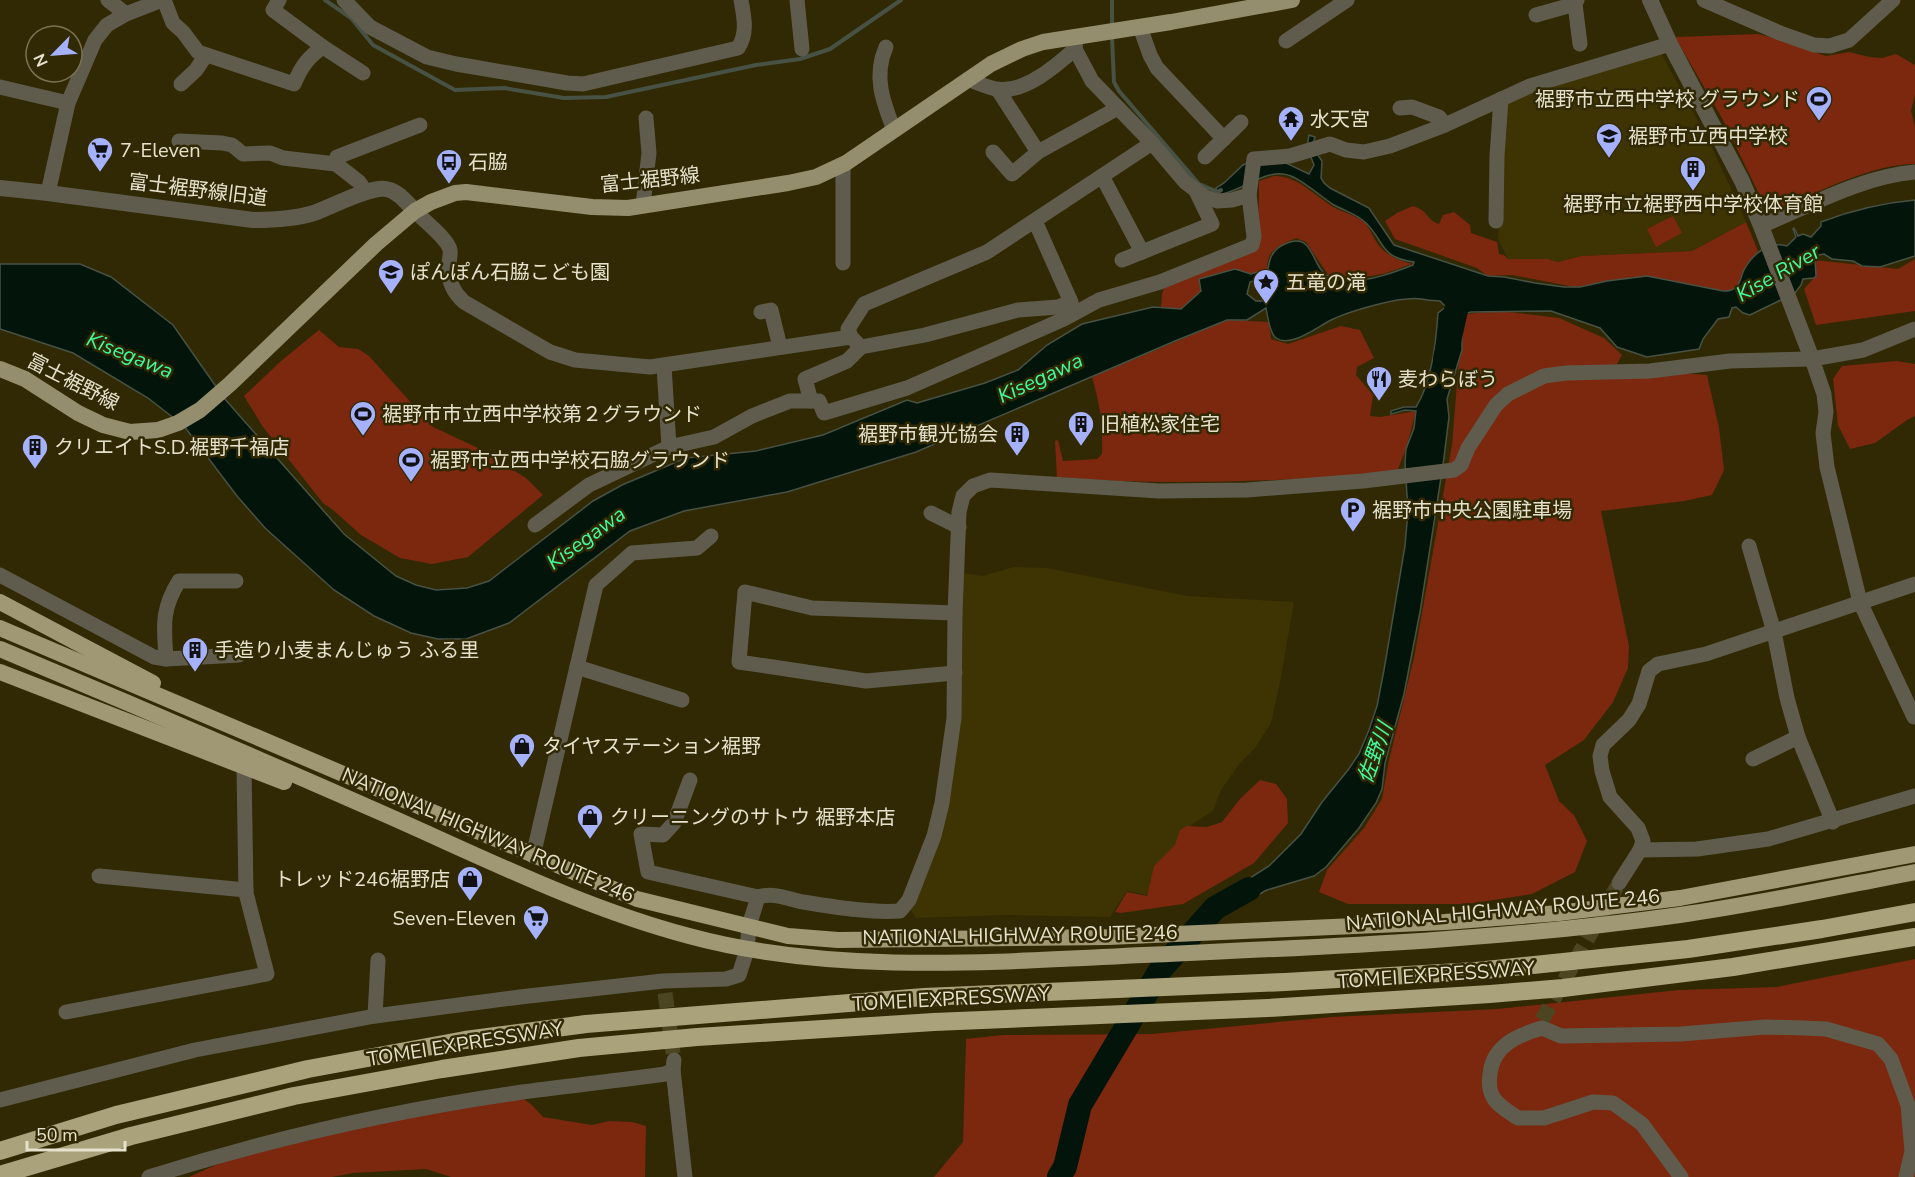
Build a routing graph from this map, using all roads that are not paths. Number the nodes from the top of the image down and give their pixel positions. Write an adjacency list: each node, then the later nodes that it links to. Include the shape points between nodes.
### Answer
1 (108, 0): 13 (street)
2 (163, 0): 13 (street); 23 (street, via 173,23 198,52)
3 (279, 0): 20 (street, via 273,10)
4 (344, 0): 5 (street, via 370,27 440,62 583,84 738,48 745,31)
5 (741, 0)
6 (797, 0): 22 (street)
7 (1292, 0): 15 (main road, 富士裾野線)
8 (1347, 0): 16 (street)
9 (1650, 0): 19 (street)
10 (1704, 0): 11 (street, via 1780,33 1814,45 1830,46 1849,40)
11 (1893, 0)
12 (1576, 2): 14 (street); 18 (street)
13 (126, 14): 30 (street, via 107,25 95,40)
14 (1536, 15)
15 (1140, 27): 17 (main road, 富士裾野線); 38 (street, via 1157,68)
16 (1286, 42)
17 (1076, 43): 25 (main road, 富士裾野線, via 1043,42 1022,49); 28 (street, via 1052,70 1016,88); 31 (street, via 1092,81)
18 (1580, 44)
19 (1670, 44): 29 (street); 57 (street)
20 (323, 47): 23 (street, via 302,66 294,84); 24 (street)
21 (886, 47): 37 (street, via 879,69 880,86)
22 (802, 49)
23 (206, 55): 26 (street)
24 (363, 73)
25 (968, 80): 28 (street); 37 (main road, 富士裾野線)
26 (181, 84)
27 (0, 87): 30 (street)
28 (998, 90): 42 (street)
29 (1501, 99): 35 (street); 56 (street)
30 (68, 103): 51 (street)
31 (1118, 108): 40 (street); 42 (street)
32 (1400, 108): 35 (street, via 1412,107 1439,117)
33 (646, 118): 53 (street, via 649,153)
34 (1241, 122): 38 (street)
35 (1445, 124): 52 (street, via 1364,152 1330,144 1290,156 1254,159)
36 (420, 125): 44 (street, via 337,157)
37 (894, 130): 45 (main road, 富士裾野線)
38 (1224, 139): 43 (street)
39 (179, 141): 44 (street, via 222,142 243,154 270,153)
40 (1152, 143): 47 (street); 49 (street)
41 (993, 152): 42 (street, via 1012,174)
42 (1038, 152)
43 (1205, 157)
44 (336, 164): 50 (street)
45 (843, 164): 53 (main road, 富士裾野線, via 816,177 788,183); 60 (street)
46 (1915, 172): 57 (street, via 1867,182)
47 (1102, 176): 55 (street); 58 (street)
48 (0, 188): 51 (street, 富士裾野線旧道)
49 (1195, 189): 52 (street, via 1217,201); 58 (street, via 1212,224)
50 (366, 192): 51 (street, 富士裾野線旧道, via 314,213 273,220); 54 (street, 富士裾野線旧道, via 383,188 396,192)
51 (48, 193)
52 (1249, 195): 62 (street, via 1252,245)
53 (643, 205): 54 (main road, 富士裾野線, via 592,207 466,192)
54 (415, 211): 68 (street, via 446,242 452,288 464,302 550,352 574,360); 69 (main road, 富士裾野線, via 230,384 178,423 158,430 130,432 103,425 25,379)
55 (1035, 221): 61 (street); 65 (street, via 987,252 864,304 848,329)
56 (1496, 221)
57 (1762, 228): 67 (street)
58 (1142, 252): 59 (street)
59 (1122, 260)
60 (843, 263)
61 (1071, 302): 62 (street); 65 (street, via 1058,307 1018,310 925,335)
62 (1089, 306): 70 (street, via 907,388 824,414 819,401)
63 (761, 312): 66 (street, via 771,310)
64 (1915, 328): 67 (street, via 1863,350)
65 (856, 342): 66 (street); 70 (street, via 847,361 805,379)
66 (780, 347): 68 (street)
67 (1812, 359): 74 (street, via 1730,361 1650,371 1544,376 1508,394 1496,405 1461,465 1454,470 1247,490 1159,490 990,480 973,486 963,496); 81 (street, via 1824,394 1827,467)
68 (664, 366): 71 (street)
69 (0, 369)
70 (811, 401): 71 (street, via 790,401 714,437)
71 (669, 447): 73 (street, via 589,485)
72 (931, 513): 74 (street)
73 (535, 525)
74 (959, 527): 82 (street)
75 (711, 536): 88 (street, via 697,548 632,553 596,585)
76 (1749, 546): 84 (street)
77 (0, 575): 87 (street, via 154,657)
78 (236, 581): 87 (street, via 179,580 164,619)
79 (1915, 584): 81 (street)
80 (0, 602): 93 (highway, via 188,701)
81 (1860, 602): 84 (street); 92 (street)
82 (955, 613): 90 (street); 90 (street, via 812,608 745,592 739,662 866,681)
83 (0, 628): 93 (highway, NATIONAL HIGHWAY ROUTE 246)
84 (1774, 632): 94 (street); 101 (street, via 1706,654 1658,664 1649,671 1639,704 1603,746 1600,756 1610,797 1641,833)
85 (0, 649): 99 (highway, NATIONAL HIGHWAY ROUTE 246)
86 (239, 655): 87 (street)
87 (166, 659)
88 (577, 667): 91 (street); 103 (street)
89 (0, 672): 96 (highway)
90 (955, 673): 108 (street, via 954,718 942,803 934,837 909,900 900,911)
91 (682, 700)
92 (1914, 717)
93 (214, 719): 103 (highway, NATIONAL HIGHWAY ROUTE 246)
94 (1798, 737): 95 (street); 100 (street)
95 (1753, 759)
96 (244, 767): 99 (highway); 107 (street)
97 (690, 780): 108 (street, via 674,823 663,835 641,834 648,872)
98 (1915, 796): 100 (street)
99 (371, 808): 112 (highway, NATIONAL HIGHWAY ROUTE 246, via 554,890 632,920)
100 (1833, 822): 101 (street, via 1758,841 1697,849)
101 (1640, 850): 106 (street)
102 (1915, 854): 110 (highway, NATIONAL HIGHWAY ROUTE 246, via 1680,898 1456,921 1108,937 838,940 788,936)
103 (533, 856): 110 (highway, NATIONAL HIGHWAY ROUTE 246, via 637,899)
104 (1915, 872): 112 (highway, NATIONAL HIGHWAY ROUTE 246, via 1682,915 1554,930 1335,946 884,962)
105 (99, 876): 107 (street)
106 (1619, 883)
107 (246, 890): 114 (street, via 267,974)
108 (758, 897): 110 (street)
109 (1915, 912): 117 (highway, TOMEI EXPRESSWAY, via 1676,951 1476,971 924,997 586,1024 465,1040 296,1072 116,1115)
110 (749, 927): 112 (street)
111 (1915, 937): 118 (highway, TOMEI EXPRESSWAY, via 1733,967 1563,988 1418,1000 697,1037 579,1048 294,1096 132,1136)
112 (747, 950): 115 (street, via 739,975 726,979 520,997)
113 (378, 960): 115 (street)
114 (66, 1012)
115 (375, 1016): 116 (street, via 195,1050)
116 (0, 1100)
117 (0, 1151)
118 (0, 1175)
119 (149, 1177): 120 (street, via 274,1141 387,1116 515,1093 665,1074 674,1065)
120 (685, 1177)
121 (1681, 1177): 122 (street, via 1642,1124 1613,1103 1593,1102 1544,1118 1518,1118 1493,1099 1489,1080 1494,1059 1502,1047 1542,1024 1561,1036 1681,1034 1765,1027 1826,1029 1878,1044 1891,1059 1908,1105 1912,1151)
122 (1906, 1177)

